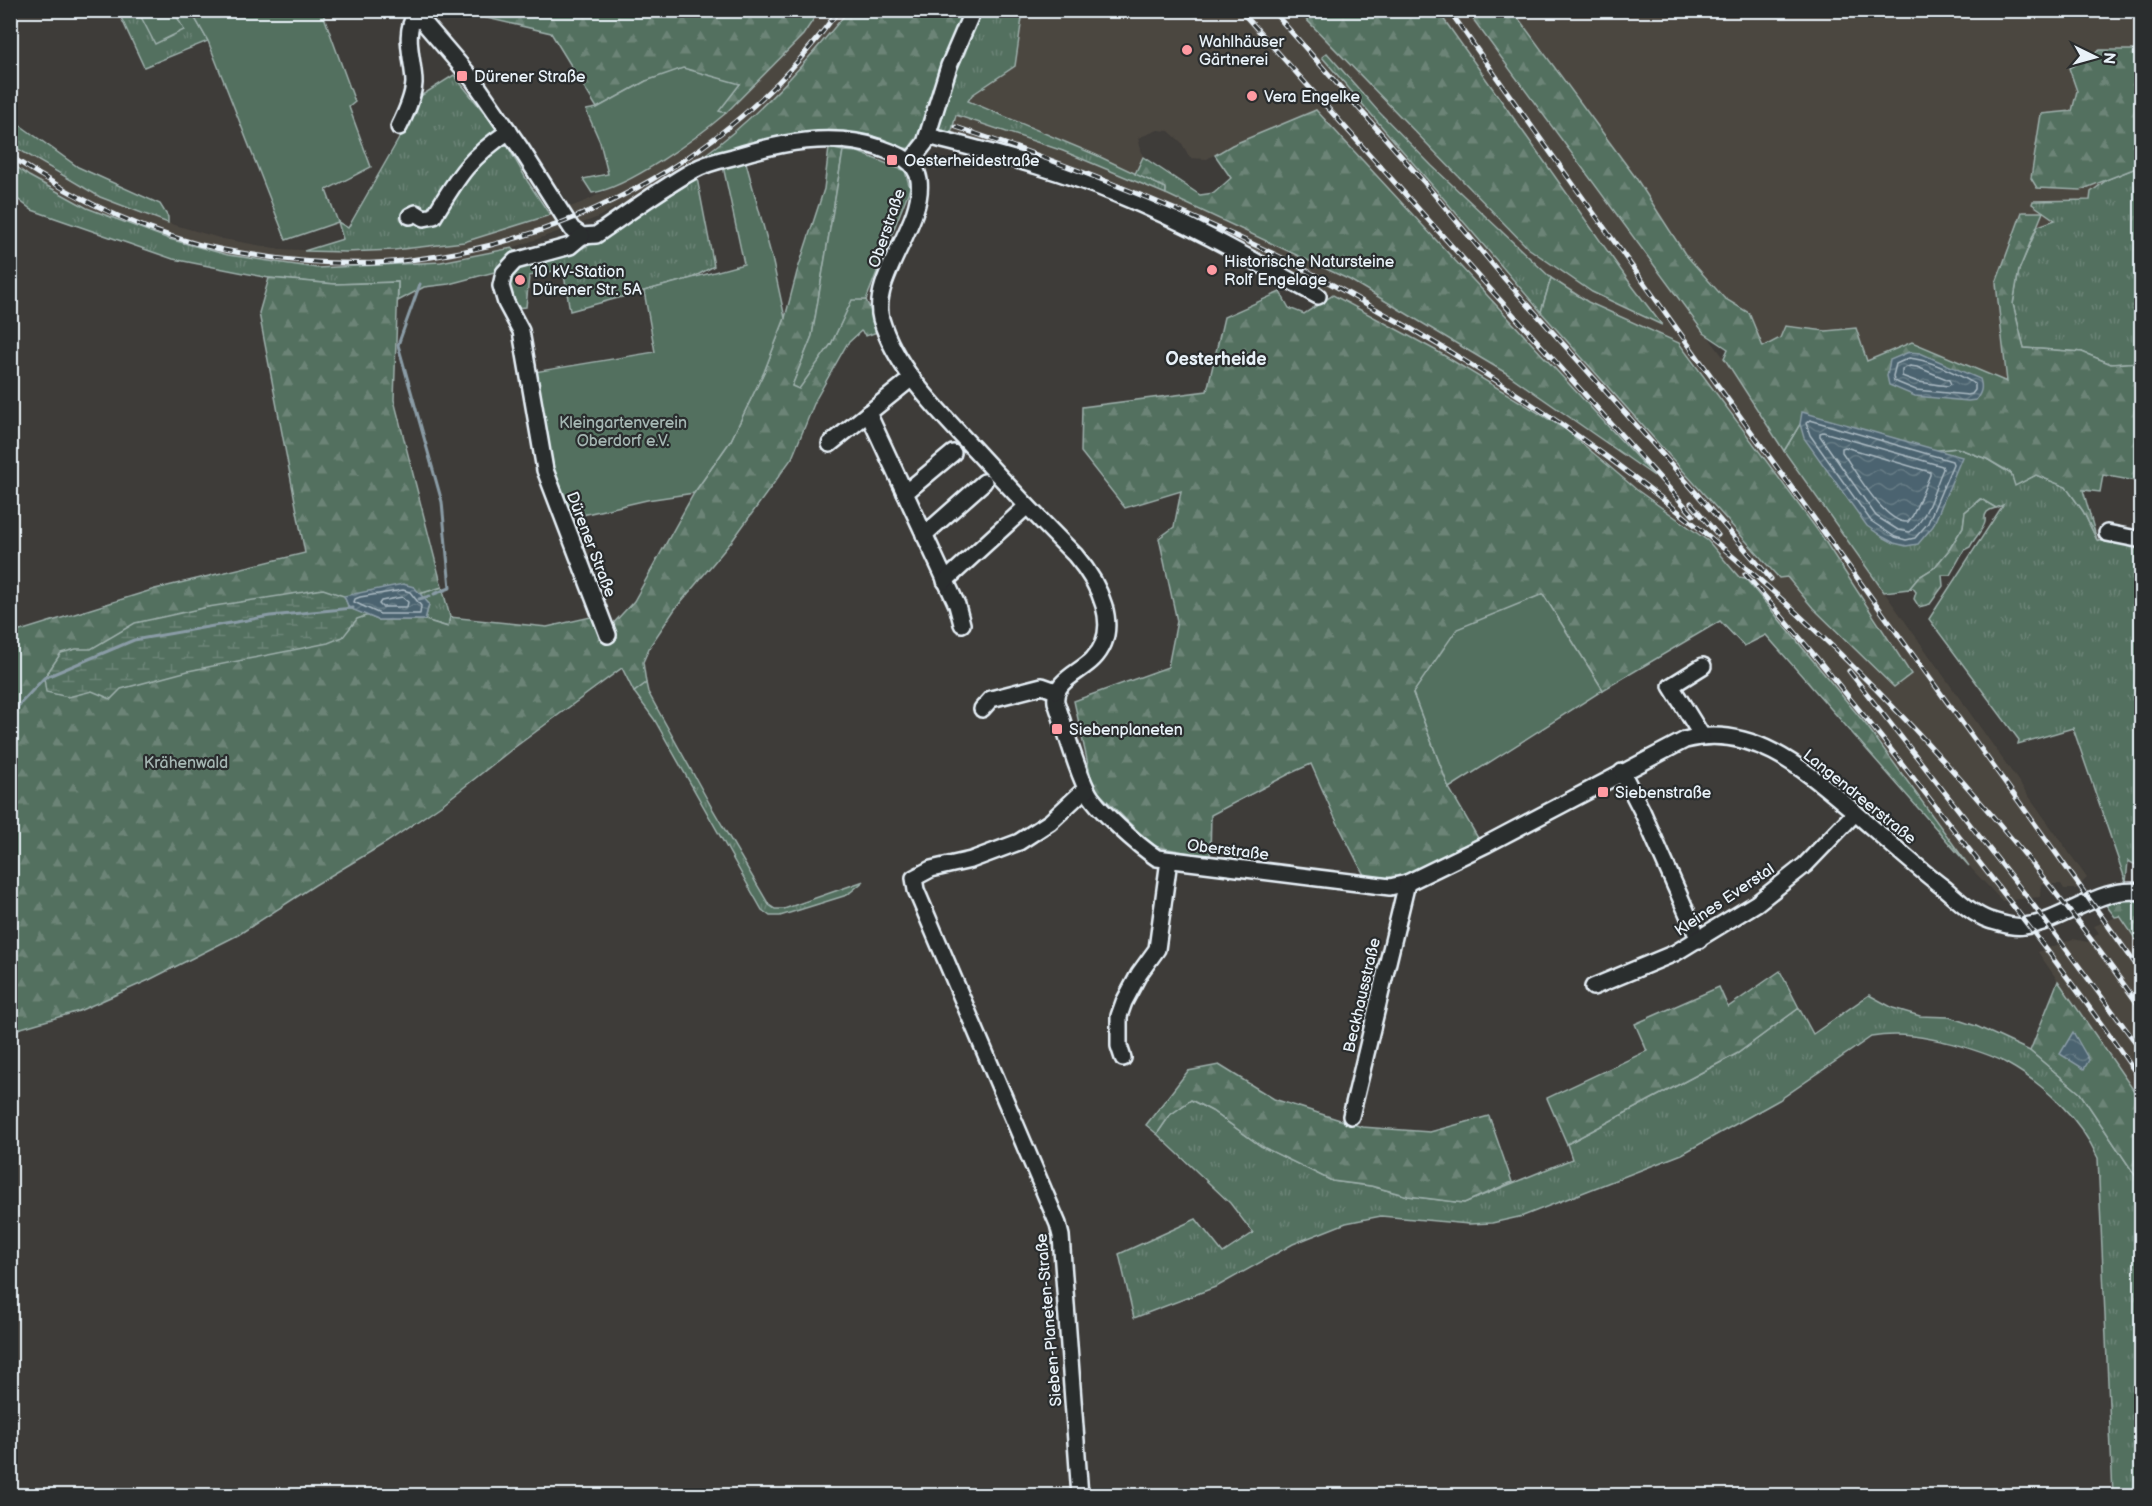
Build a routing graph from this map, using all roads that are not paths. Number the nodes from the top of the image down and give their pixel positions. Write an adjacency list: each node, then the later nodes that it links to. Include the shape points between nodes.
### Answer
1 (973, 10): 5 (street, via 949,66)
2 (414, 12): 3 (street, via 409,30 414,83); 4 (street, via 474,81)
3 (399, 127)
4 (509, 131): 7 (street, via 467,165 434,216); 8 (street, via 572,229)
5 (928, 136): 6 (street); 9 (street, via 1030,164 1117,194)
6 (910, 162): 8 (street, via 896,153 851,141 768,147 696,169 596,235); 10 (street, Oberstraße, via 919,180 917,201 880,304 894,349)
7 (410, 216)
8 (582, 236): 22 (street, Dürener Straße, via 570,246 515,261 504,273 501,286 521,331 545,470)
9 (1318, 296)
10 (912, 378): 11 (street); 13 (street, Oberstraße)
11 (868, 413): 12 (street); 15 (street)
12 (830, 444)
13 (958, 447): 15 (street); 16 (street, Oberstraße)
14 (984, 482): 18 (street)
15 (905, 493): 18 (street)
16 (1027, 506): 20 (street); 24 (street, Oberstraße, via 1090,573 1104,606 1106,635 1102,647)
17 (2107, 533): 19 (street)
18 (924, 535): 20 (street)
19 (2142, 540)
20 (945, 581): 21 (street)
21 (962, 624)
22 (608, 634)
23 (1703, 666): 26 (street, via 1671,686)
24 (1056, 691): 25 (street, via 1042,686 991,699); 28 (street, Oberstraße, via 1056,702)
25 (982, 709)
26 (1702, 736): 27 (street, Langendreerstraße, via 1685,740); 29 (street, Langendreerstraße, via 1747,740 1779,754)
27 (1622, 772): 30 (street, Langendreerstraße); 34 (street)
28 (1087, 791): 31 (street, Oberstraße, via 1146,851); 38 (street, Sieben-Planeten-Straße, via 1019,842 914,878 1058,1224)
29 (1855, 813): 33 (street, Langendreerstraße, via 1985,919 2023,927 2115,893); 34 (street, Kleines Everstal, via 1805,865 1757,903)
30 (1487, 844): 32 (street, Oberstraße)
31 (1169, 860): 32 (street, Oberstraße, via 1372,886); 36 (street, via 1156,949 1119,1016)
32 (1407, 883): 37 (street, Beckhausstraße)
33 (2142, 892)
34 (1699, 940): 35 (street, Kleines Everstal)
35 (1593, 987)
36 (1123, 1058)
37 (1351, 1116)
38 (1080, 1496)

